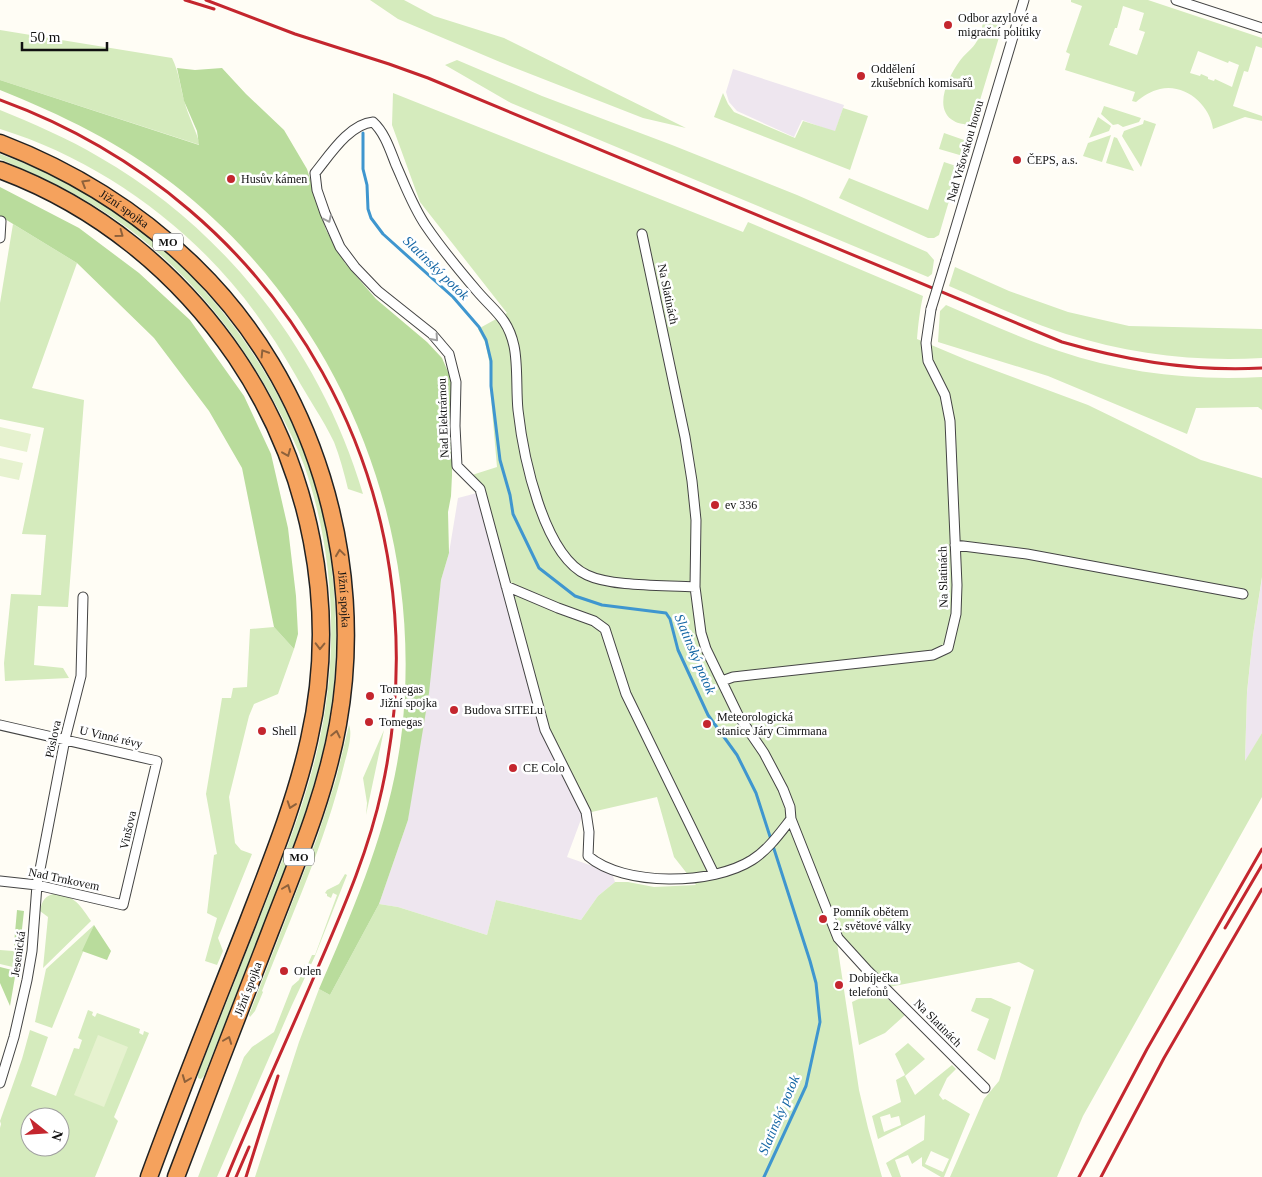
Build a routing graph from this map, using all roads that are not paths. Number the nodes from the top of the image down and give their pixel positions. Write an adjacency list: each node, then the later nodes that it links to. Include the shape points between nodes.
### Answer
1 (1024, 0): 11 (street, Nad Vršovskou horou, bridge)
2 (1176, 0): 3 (street)
3 (1262, 28)
4 (360, 114): 5 (street)
5 (373, 122): 13 (street, Nad Elektrárnou, one-way to 13, via 364,123 350,132 314,173 317,190 340,246 355,267 378,291 432,334 449,354 456,382 458,466 480,488); 14 (street, via 387,142 412,203 426,226 510,331 515,347 518,411 526,455 542,512 559,549 579,571 600,580)
6 (0, 143): 29 (highway, Jižní spojka / MO, one-way to 6, via 307,837 332,751 342,698 346,645 345,593 338,542 322,475 300,419 270,363 229,304 196,267 129,211 54,166)
7 (0, 170): 28 (highway, Jižní spojka / MO, one-way to 28, via 57,195 102,222 154,262 201,310 241,364 278,432 304,502 314,550 320,656 315,711 304,761 276,847)
8 (1, 221): 10 (street)
9 (642, 234): 14 (street, Na Slatinách, via 692,481 696,520)
10 (0, 238)
11 (931, 310): 12 (street, Na Slatinách, via 926,343 928,361 945,395 950,421)
12 (955, 545): 15 (street, via 1027,554); 17 (street, Na Slatinách, via 956,614 948,648 933,656 733,677)
13 (506, 586): 22 (street, via 594,621 605,629 626,694); 22 (street, Nad Elektrárnou, via 545,730 586,812 590,832 588,856 598,865 630,876 664,879)
14 (696, 586): 17 (street, Na Slatinách, via 701,633)
15 (1243, 594)
16 (83, 597): 19 (street, Pöslova, via 81,676)
17 (722, 681): 21 (street, Na Slatinách, via 738,715 774,770 790,807)
18 (0, 725): 19 (street, U Vinné révy)
19 (65, 739): 20 (street, U Vinné révy); 24 (street, Pöslova)
20 (157, 760): 25 (street, Vinšova)
21 (791, 818): 22 (street, via 768,846 747,863); 27 (street, Na Slatinách, via 838,938)
22 (714, 874)
23 (0, 881): 24 (street, Nad Trnkovem)
24 (37, 885): 25 (street, Nad Trnkovem); 26 (street, Jesenická, via 27,980)
25 (123, 904)
26 (0, 1083)
27 (985, 1088)
28 (149, 1177)
29 (176, 1177)

